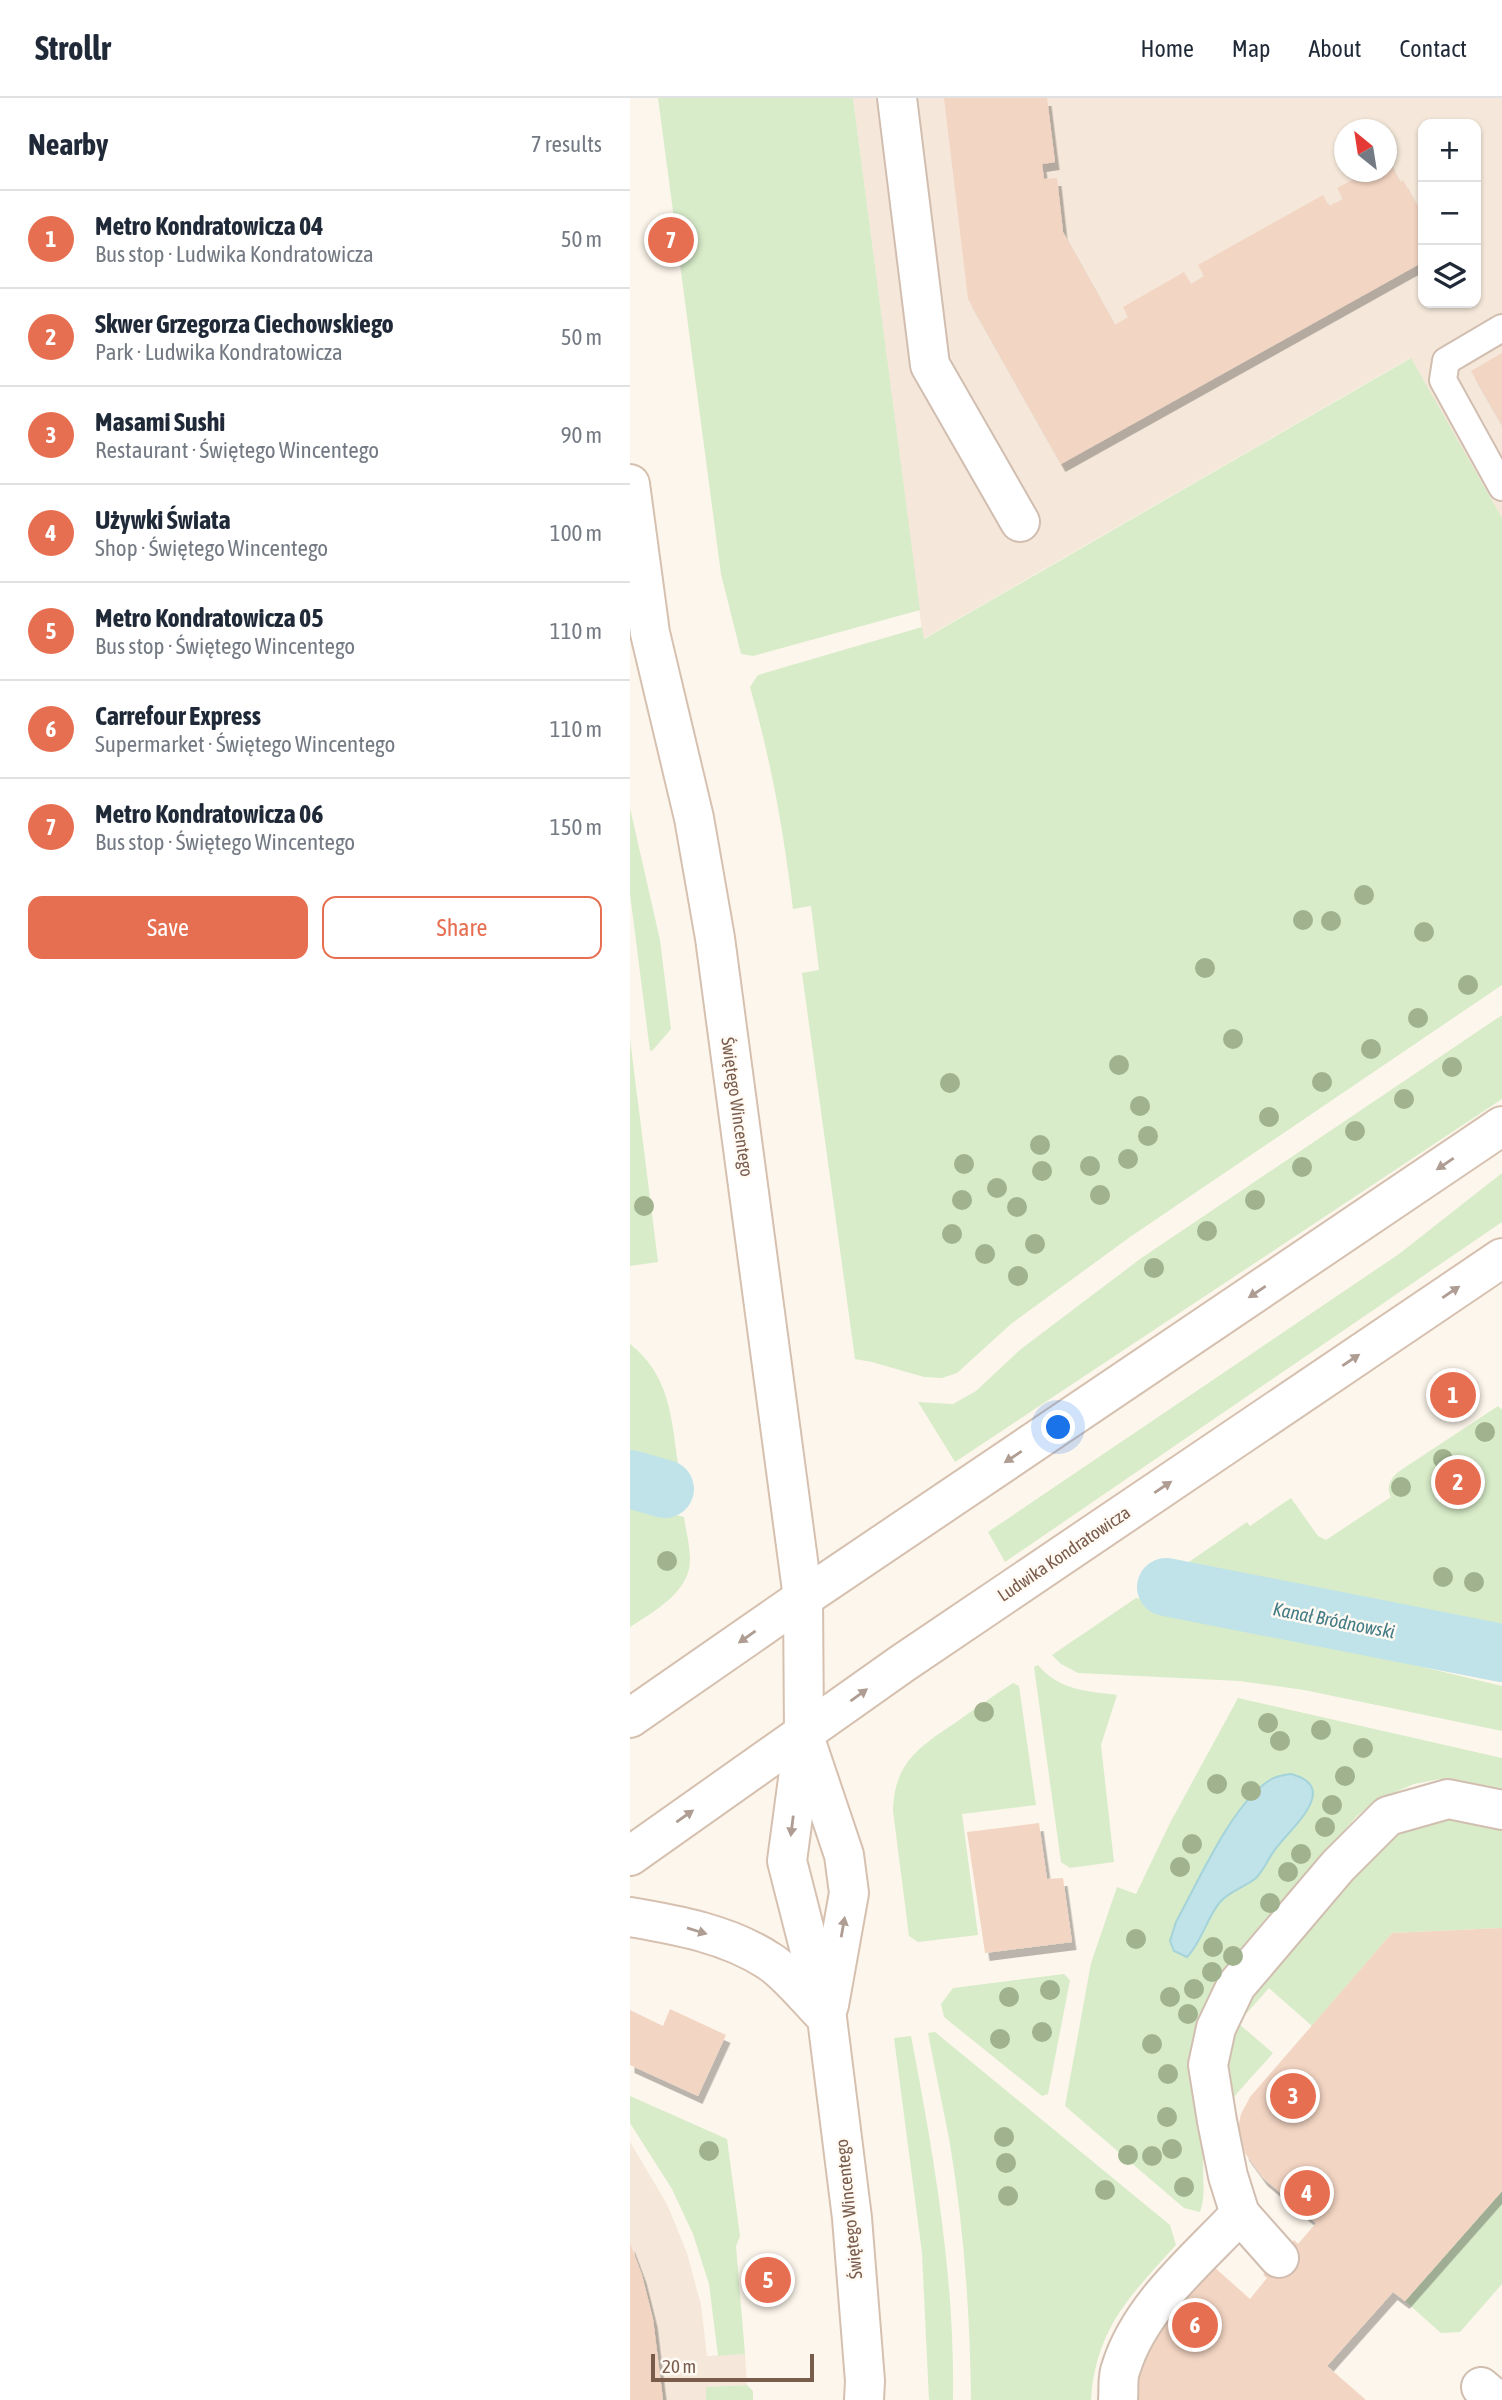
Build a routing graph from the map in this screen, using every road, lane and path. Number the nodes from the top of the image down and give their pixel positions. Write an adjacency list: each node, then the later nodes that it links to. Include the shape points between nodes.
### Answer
1 (897, 98): 5 (street, via 930,365)
2 (1502, 328): 4 (lane, via 1446,361 1443,380)
3 (630, 484): 8 (street, Świętego Wincentego, via 650,632 694,818 715,938)
4 (1502, 487)
5 (1020, 522)
6 (1502, 1126): 8 (street, one-way to 8)
7 (1502, 1258): 10 (street, Ludwika Kondratowicza, one-way to 7)
8 (803, 1598): 9 (street, one-way to 9); 10 (street, Świętego Wincentego)
9 (630, 1718)
10 (804, 1734): 12 (street, Ludwika Kondratowicza, one-way to 10); 14 (street, Świętego Wincentego, one-way to 14, via 787,1861); 14 (street, Świętego Wincentego, one-way to 10, via 849,1893 844,1855)
11 (1502, 1810): 15 (street, via 1448,1799 1388,1816 1338,1866 1236,1986 1216,2028 1209,2065 1228,2176)
12 (630, 1856)
13 (630, 1917): 14 (street, one-way to 14, via 676,1924 771,1961)
14 (827, 2018): 17 (street, Świętego Wincentego, via 852,2218)
15 (1240, 2214): 16 (street); 18 (street, via 1157,2302 1132,2340 1120,2370)
16 (1279, 2258)
17 (864, 2400)
18 (1118, 2400)

